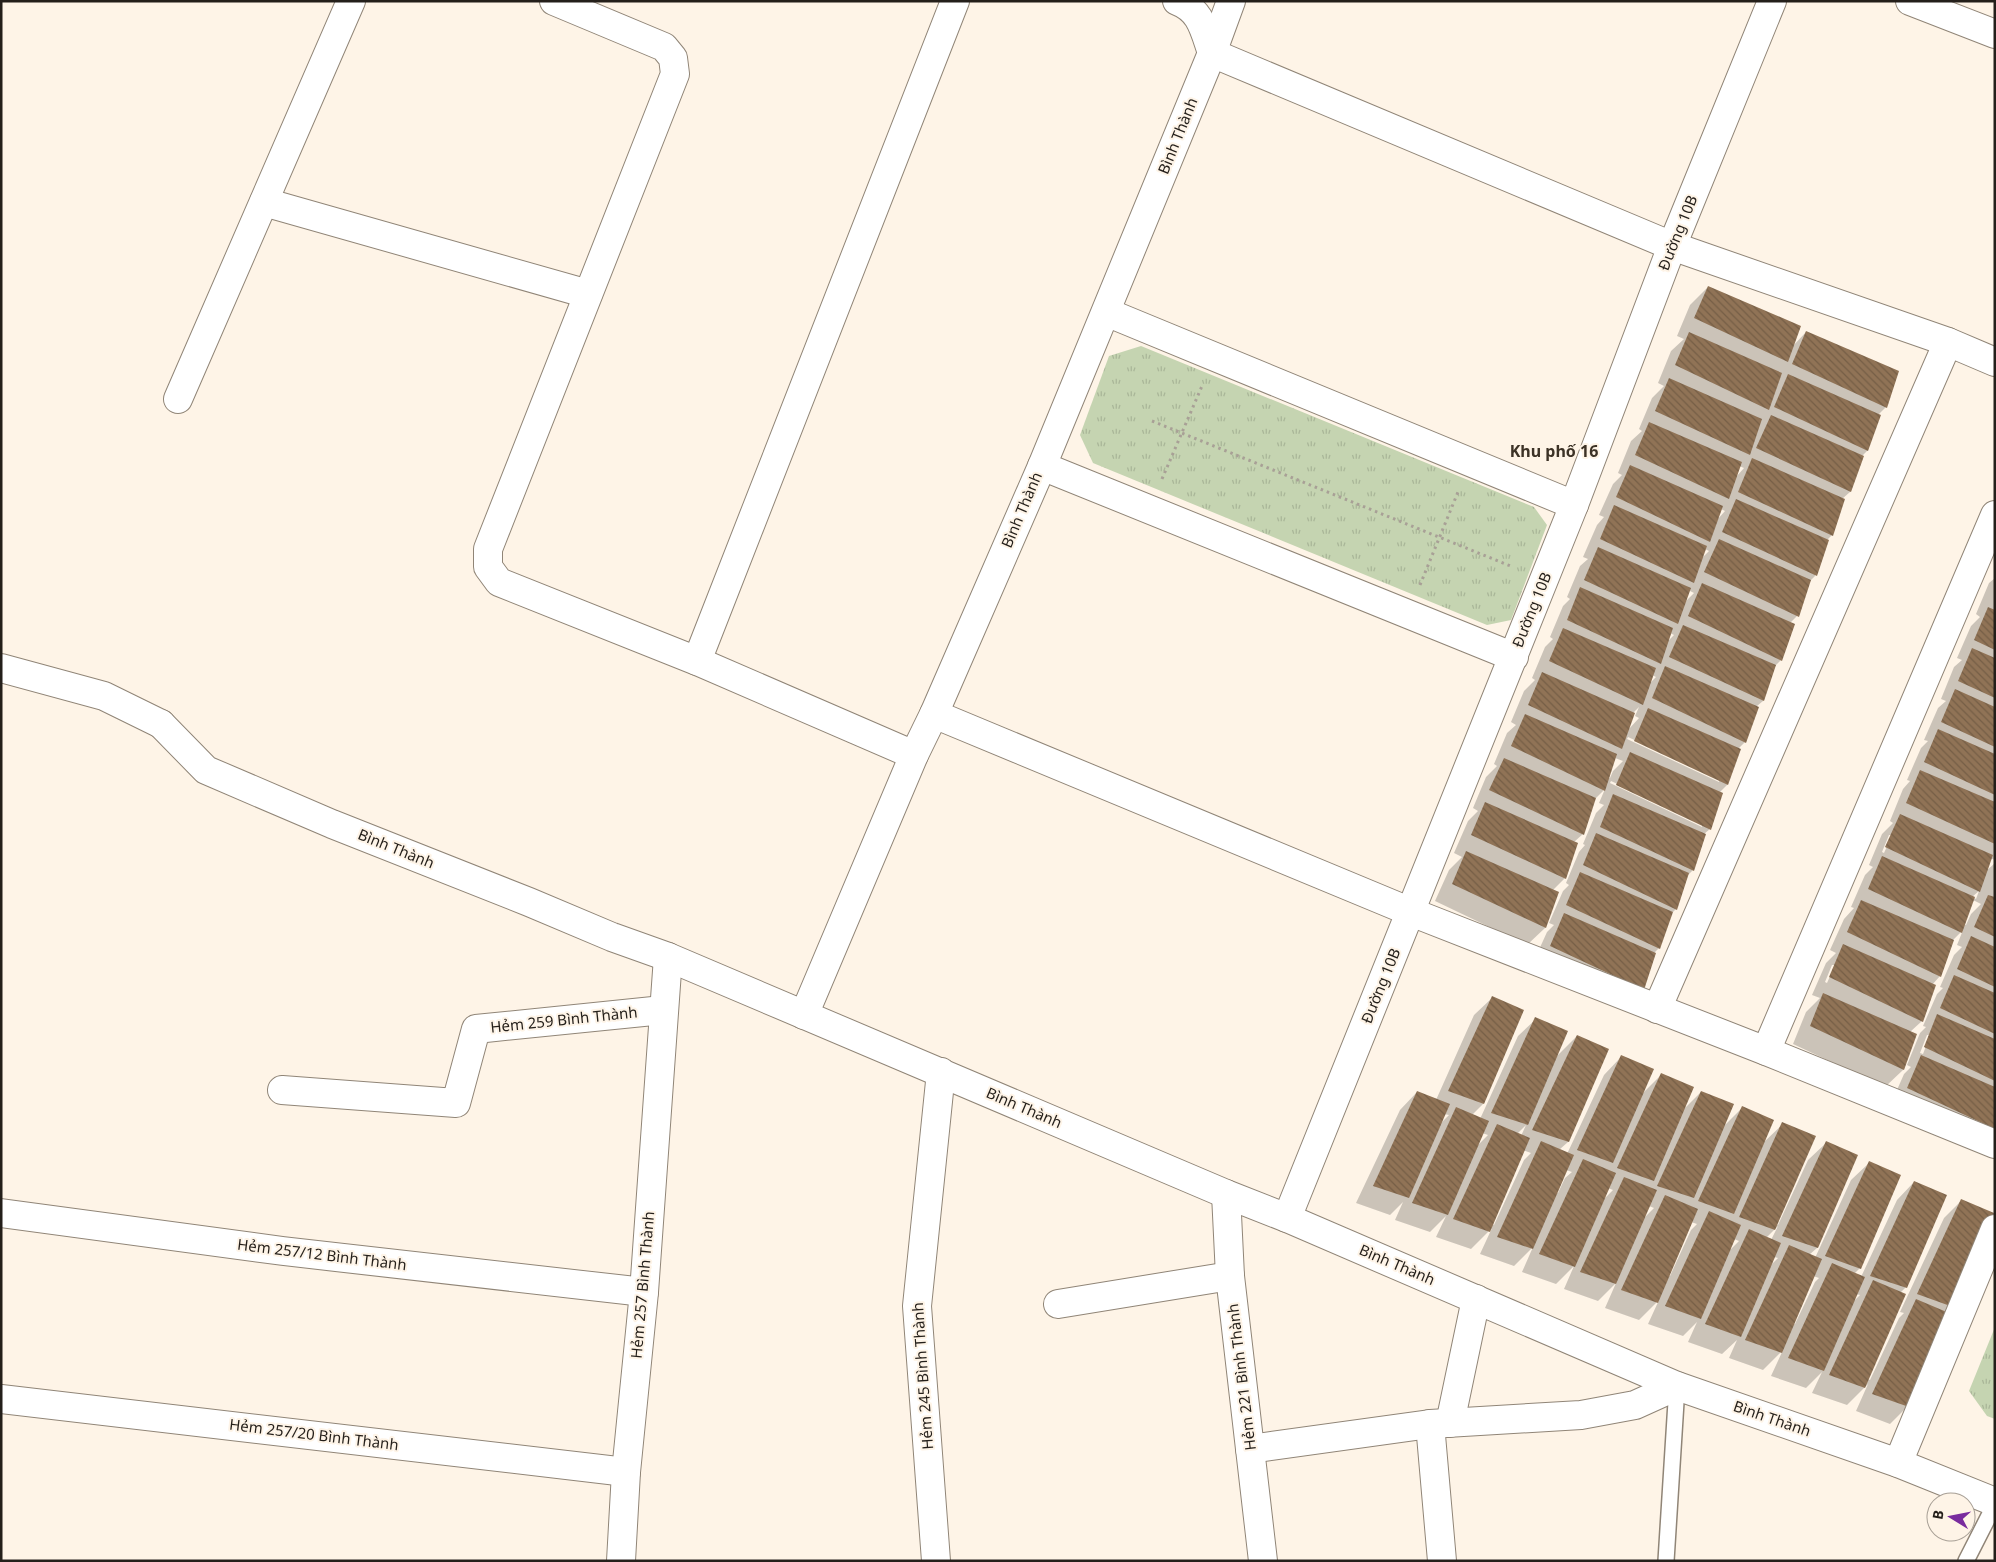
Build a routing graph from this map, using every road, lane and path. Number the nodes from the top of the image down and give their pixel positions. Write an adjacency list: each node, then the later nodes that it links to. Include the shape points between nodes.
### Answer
1 (351, 1): 10 (street)
2 (554, 1): 12 (street, via 664,47 673,58 675,74)
3 (955, 1): 29 (street)
4 (1177, 1): 9 (street, via 1199,16)
5 (1231, 1): 9 (street, Bình Thành)
6 (1772, 1): 11 (street, Đường 10B)
7 (1910, 1): 8 (street)
8 (1995, 34)
9 (1212, 52): 11 (street); 13 (street, Bình Thành)
10 (264, 202): 12 (street); 17 (street)
11 (1672, 246): 14 (street); 22 (street, Đường 10B)
12 (588, 294): 29 (street, via 488,549 488,567 499,582)
13 (1106, 312): 15 (street); 21 (street, Bình Thành)
14 (1948, 342): 16 (street); 35 (street)
15 (1214, 356): 19 (path); 20 (street)
16 (1995, 362)
17 (178, 399)
18 (1152, 421): 19 (path)
19 (1182, 434): 23 (path); 25 (path)
20 (1471, 462): 22 (street); 25 (path)
21 (1042, 466): 23 (street); 31 (street, Bình Thành)
22 (1574, 505): 26 (street, Đường 10B)
23 (1149, 510): 27 (street)
24 (1995, 515): 38 (street)
25 (1440, 538): 26 (path); 27 (path)
26 (1544, 579): 28 (street, Đường 10B)
27 (1408, 614): 28 (street)
28 (1514, 657): 33 (street, Đường 10B)
29 (697, 661): 32 (street)
30 (1, 668): 34 (street, Bình Thành, via 104,696 161,724 206,770 332,824)
31 (934, 714): 32 (street, Bình Thành); 33 (street)
32 (914, 755): 37 (street, Bình Thành)
33 (1411, 912): 35 (street); 44 (street, Đường 10B)
34 (668, 957): 36 (street, Hẻm 257 Bình Thành); 37 (street, Bình Thành)
35 (1657, 1009): 38 (street)
36 (663, 1010): 40 (street, Hẻm 259 Bình Thành, via 476,1029 456,1103); 47 (street, Hẻm 257 Bình Thành)
37 (804, 1015): 39 (street, Bình Thành)
38 (1766, 1051): 41 (street)
39 (941, 1072): 42 (street, Bình Thành); 58 (street, Hẻm 245 Bình Thành, via 917,1306)
40 (282, 1090)
41 (1995, 1144)
42 (1226, 1194): 44 (street, Bình Thành); 46 (street, Hẻm 221 Bình Thành)
43 (1, 1213): 47 (street, Hẻm 257/12 Bình Thành, via 283,1251)
44 (1287, 1218): 48 (street, Bình Thành)
45 (1995, 1228): 54 (street)
46 (1230, 1276): 49 (street); 53 (street, Hẻm 221 Bình Thành)
47 (644, 1292): 55 (street, Hẻm 257 Bình Thành)
48 (1476, 1299): 50 (street, Bình Thành); 52 (street)
49 (1058, 1304)
50 (1678, 1386): 52 (street, via 1635,1405 1581,1415); 54 (street, Bình Thành); 61 (lane)
51 (1, 1398): 55 (street, Hẻm 257/20 Bình Thành)
52 (1440, 1424): 53 (street); 60 (street)
53 (1250, 1449): 59 (street, Hẻm 221 Bình Thành)
54 (1898, 1463): 56 (street, Bình Thành)
55 (626, 1472): 57 (street, Hẻm 257 Bình Thành)
56 (1995, 1503): 62 (lane)
57 (621, 1561)
58 (936, 1561)
59 (1263, 1561)
60 (1442, 1561)
61 (1666, 1561)
62 (1966, 1561)

